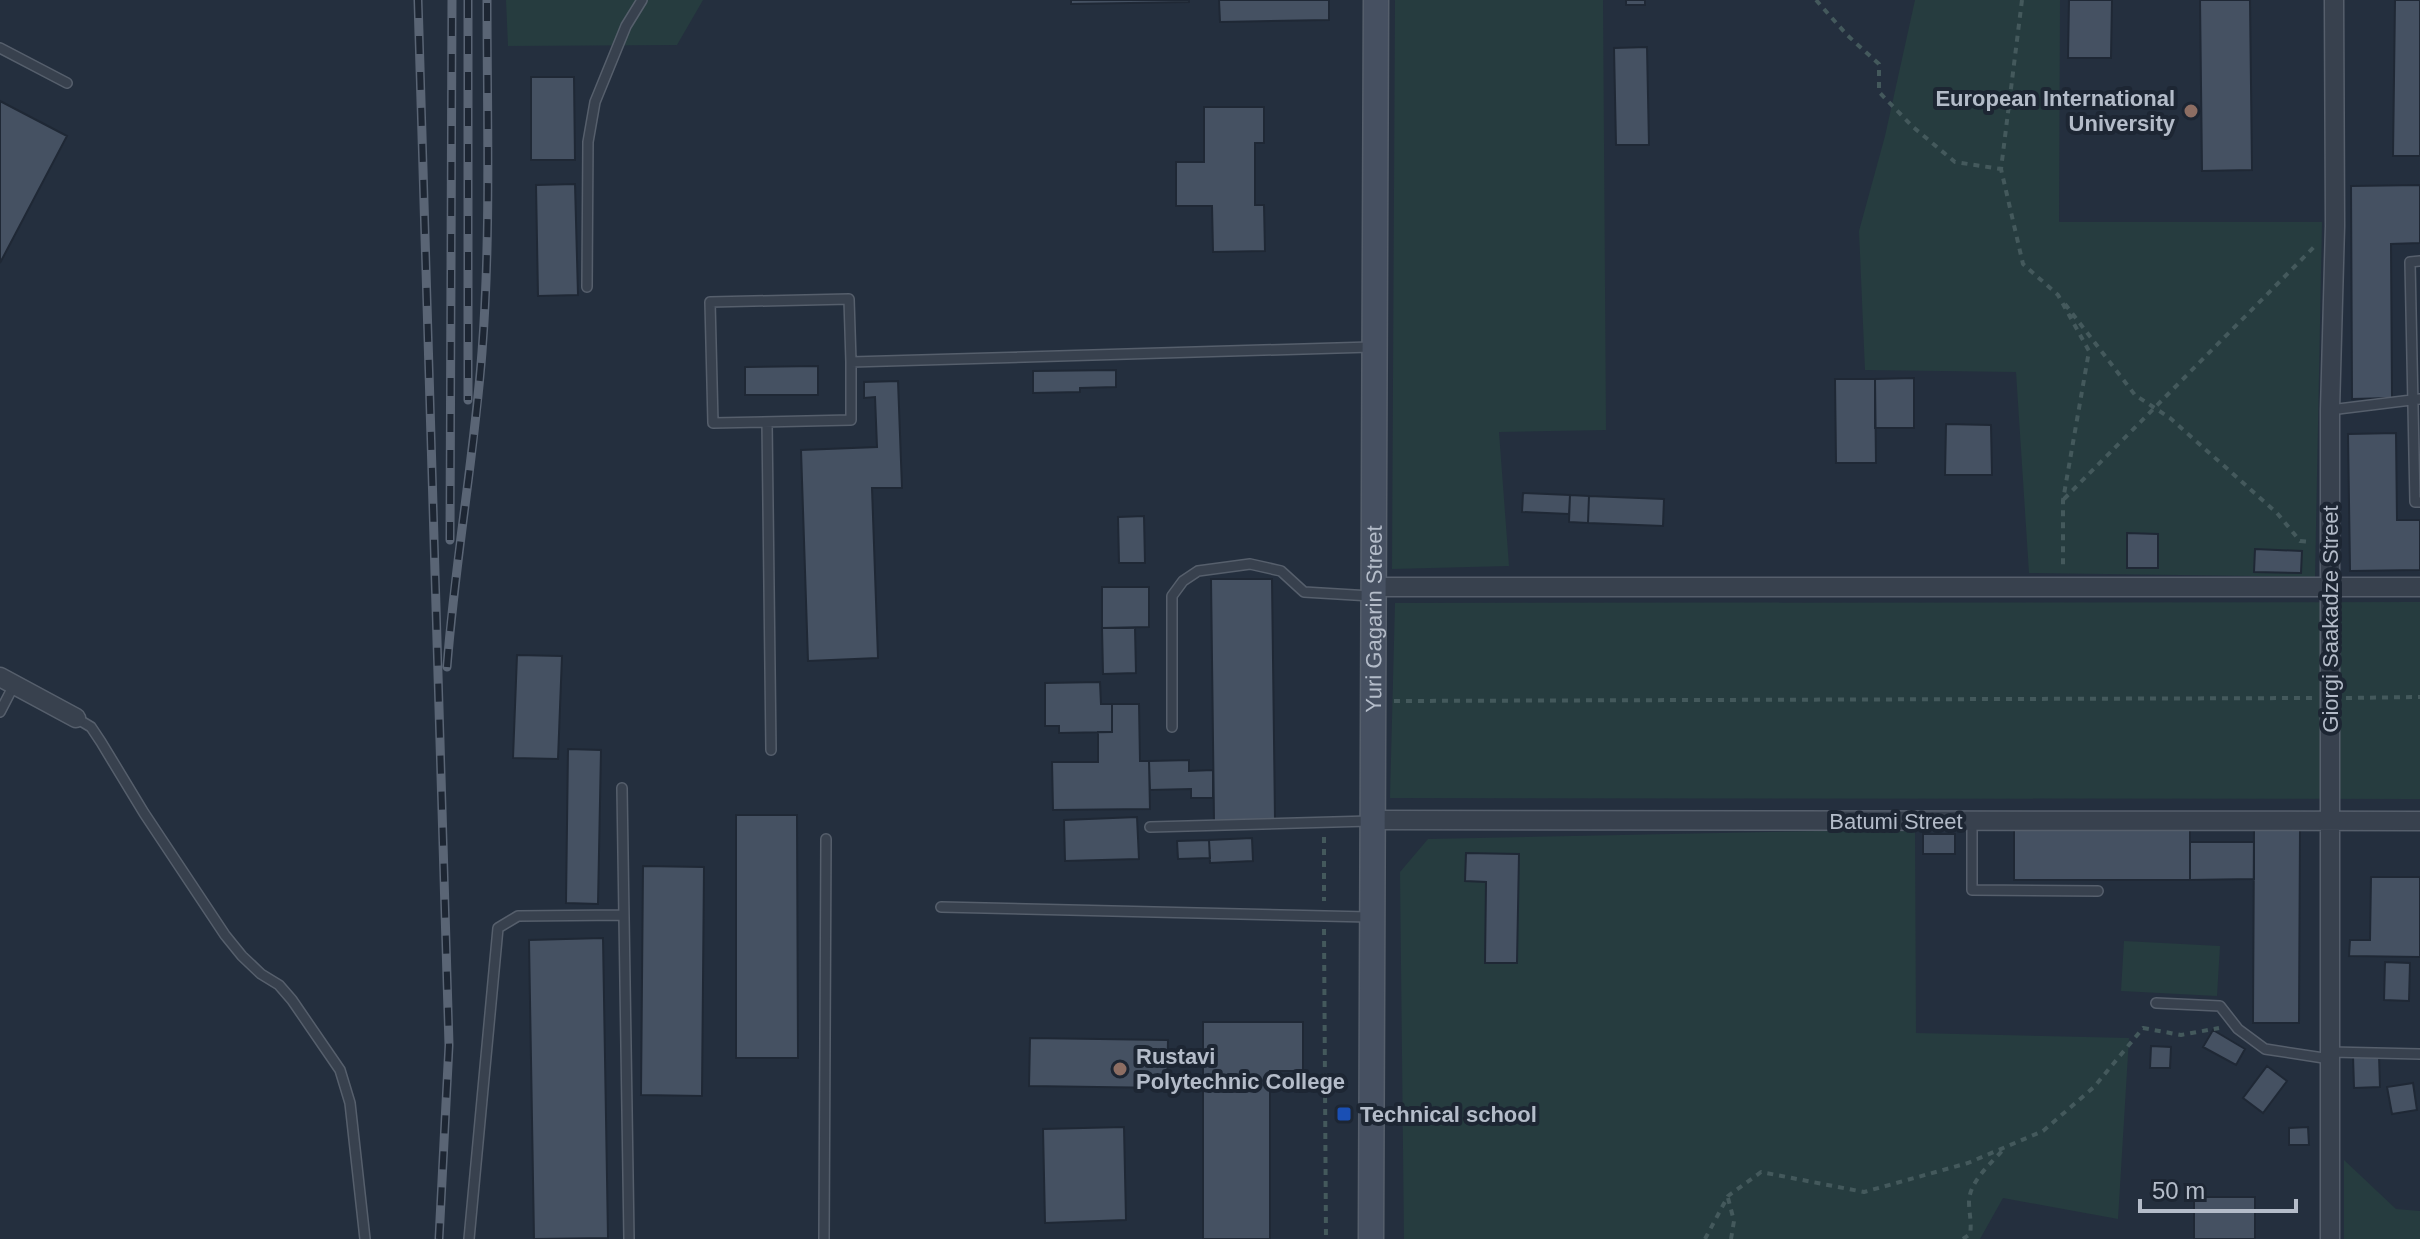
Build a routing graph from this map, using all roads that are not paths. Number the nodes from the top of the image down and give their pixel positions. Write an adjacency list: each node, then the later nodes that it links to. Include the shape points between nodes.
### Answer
1 (642, 0): 7 (lane, via 595,102 588,142)
2 (1376, 0): 8 (street, Yuri Gagarin Street)
3 (2334, 0): 11 (street, Giorgi Saakadze Street)
4 (0, 48): 5 (lane)
5 (67, 83)
6 (2420, 261): 10 (lane, via 2410,262)
7 (587, 287)
8 (1375, 347): 9 (lane); 16 (street, Yuri Gagarin Street)
9 (851, 362): 12 (lane, via 851,420); 12 (lane, via 849,299 710,302 713,423)
10 (2416, 400): 11 (lane); 13 (lane, via 2415,502)
11 (2330, 410): 14 (street, Giorgi Saakadze Street)
12 (767, 422): 21 (lane)
13 (2420, 502)
14 (2330, 587): 15 (street); 16 (street); 25 (street, Giorgi Saakadze Street)
15 (2420, 587)
16 (1374, 592): 20 (lane, via 1304,592 1281,571 1250,564 1198,571 1183,581 1172,596); 23 (street, Yuri Gagarin Street)
17 (7, 681): 18 (lane); 19 (street)
18 (0, 712)
19 (76, 718): 36 (lane, via 91,727 225,935 292,1000 340,1070 350,1103)
20 (1172, 727)
21 (771, 750)
22 (622, 788): 31 (lane)
23 (1373, 820): 24 (street, Batumi Street); 27 (lane); 32 (street, Yuri Gagarin Street)
24 (1972, 821): 25 (street, Batumi Street); 29 (lane, via 1972,890)
25 (2330, 821): 26 (street, Batumi Street); 35 (street, Giorgi Saakadze Street)
26 (2420, 821)
27 (1150, 827)
28 (826, 839): 39 (lane)
29 (2098, 891)
30 (941, 907): 32 (lane)
31 (624, 915): 37 (lane, via 518,916 498,928); 38 (lane)
32 (1373, 917): 40 (street, Yuri Gagarin Street)
33 (2156, 1003): 35 (lane, via 2220,1006 2238,1029 2265,1049)
34 (2420, 1054): 35 (lane)
35 (2331, 1056): 41 (street, Giorgi Saakadze Street)
36 (365, 1239)
37 (469, 1239)
38 (629, 1239)
39 (824, 1239)
40 (1371, 1239)
41 (2330, 1239)

